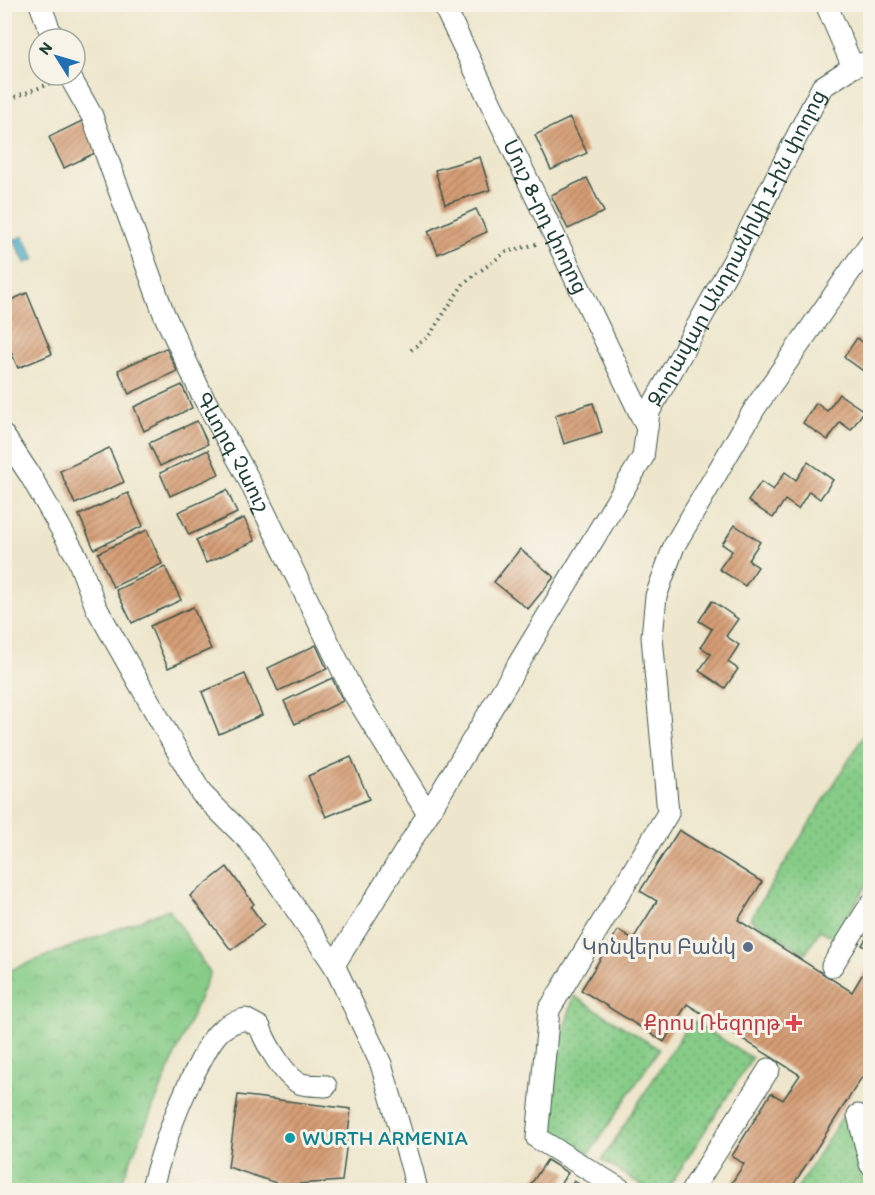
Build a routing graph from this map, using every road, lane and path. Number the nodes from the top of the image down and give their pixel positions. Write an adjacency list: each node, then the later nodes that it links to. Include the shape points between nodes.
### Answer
1 (40, 4): 4 (street)
2 (442, 4): 9 (street, Մուշ 8-րդ փողոց)
3 (826, 4): 5 (street)
4 (49, 27)
5 (862, 64): 12 (street, Զորավար Անդրանիկի 1-ին փողոց, via 822,87 736,256 649,412)
6 (41, 87): 8 (path)
7 (76, 87): 14 (street, Գևորգ Չաուշ, via 92,116 164,314 201,393 246,474 354,694)
8 (4, 101)
9 (554, 239): 11 (path, via 506,252 483,268 465,283 429,336); 12 (street, Մուշ 8-րդ փողոց)
10 (870, 243): 24 (street, via 755,408 674,546 656,596 652,637 668,813 549,1010 537,1138)
11 (411, 350)
12 (647, 428): 14 (street, Զորավար Անդրանիկի 1-ին փողոց, via 643,457)
13 (4, 436): 16 (street, via 76,557 96,607 201,793 250,842)
14 (428, 814): 16 (street, Զորավար Անդրանիկի 1-ին փողոց)
15 (870, 904): 17 (street)
16 (334, 965): 23 (street, via 381,1064)
17 (832, 966)
18 (769, 1069): 25 (street)
19 (326, 1086): 22 (street, via 300,1084 283,1068 260,1027 245,1019 223,1028 203,1055 177,1109)
20 (858, 1115): 21 (street)
21 (870, 1164)
22 (153, 1191)
23 (417, 1191)
24 (622, 1191)
25 (692, 1191)

